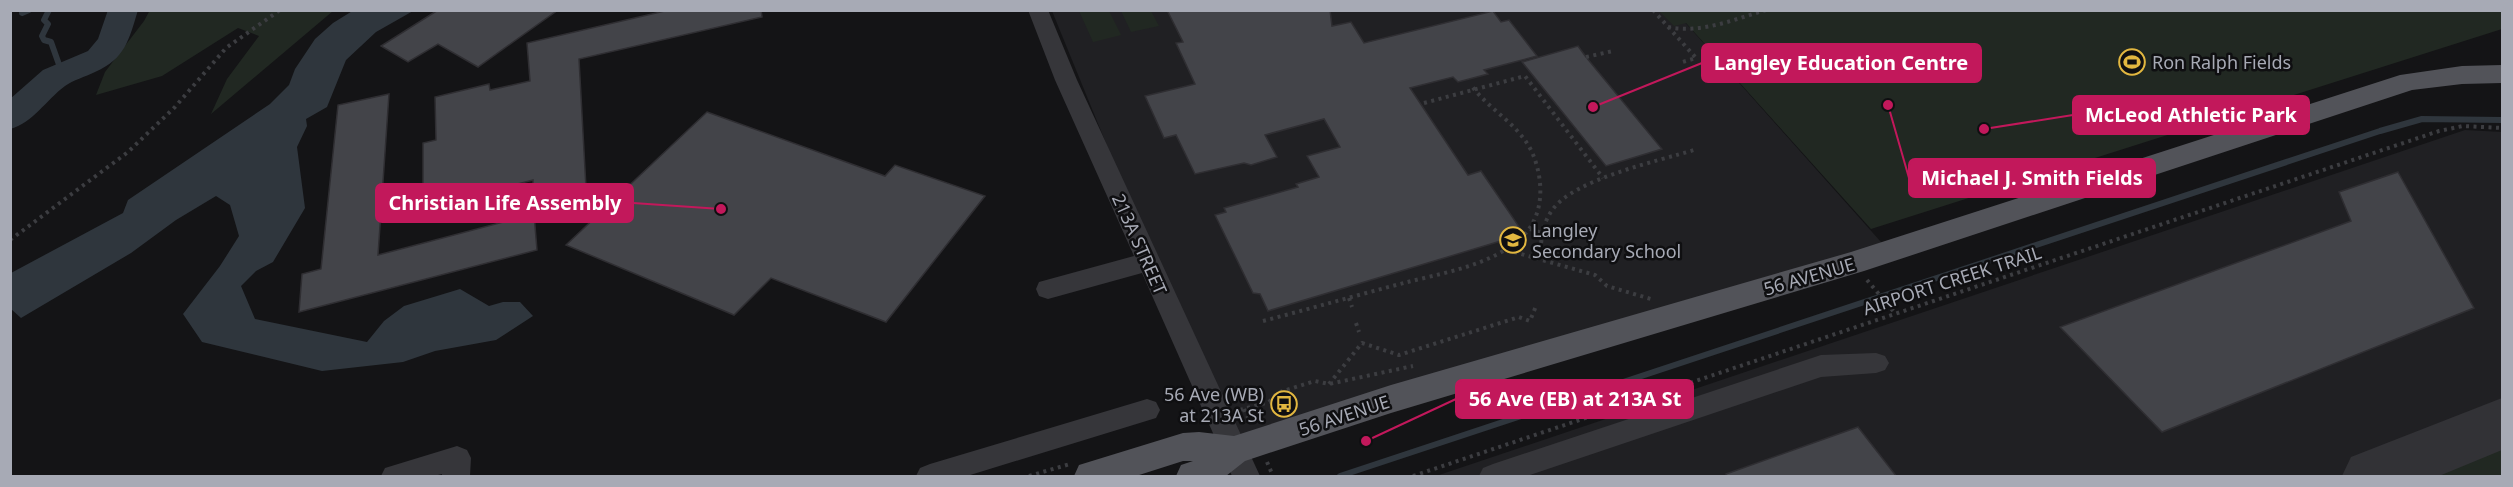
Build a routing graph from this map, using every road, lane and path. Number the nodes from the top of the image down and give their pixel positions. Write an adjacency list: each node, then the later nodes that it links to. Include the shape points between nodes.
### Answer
1 (280, 10): 21 (path, via 226,48 175,107 128,152)
2 (1038, 10): 24 (street, 213A STREET)
3 (1653, 10): 5 (path)
4 (1766, 10): 5 (path, via 1696,28)
5 (1668, 27): 8 (path, via 1696,58)
6 (1613, 51): 7 (path)
7 (1586, 57)
8 (1679, 63)
9 (2502, 74): 11 (main road, 56 AVENUE, via 2410,81)
10 (1473, 87): 13 (path); 16 (path, via 1525,76); 17 (path, via 1525,140 1541,185)
11 (2382, 92): 12 (main road, 56 AVENUE); 40 (main road, 56 AVENUE, via 1853,263 1391,399)
12 (2502, 93)
13 (1425, 103)
14 (2502, 128): 31 (path, AIRPORT CREEK TRAIL, via 2463,126 2439,131)
15 (1694, 150): 16 (path)
16 (1603, 178): 18 (path, via 1562,197)
17 (1540, 208): 18 (path); 19 (path)
18 (1550, 212): 20 (path)
19 (1530, 229): 20 (path); 22 (path)
20 (1542, 233): 23 (path)
21 (10, 240)
22 (1507, 250): 23 (path); 27 (path, via 1484,261)
23 (1540, 258): 28 (path, via 1595,275 1607,286)
24 (1148, 262): 26 (street); 40 (street, 213A STREET)
25 (1870, 283): 31 (path)
26 (1048, 289)
27 (1348, 298): 30 (path); 32 (path)
28 (1657, 301)
29 (1536, 306): 37 (path, via 1530,321 1520,317 1399,355 1362,343)
30 (1352, 307)
31 (1895, 313): 46 (path, AIRPORT CREEK TRAIL)
32 (1263, 321)
33 (1356, 322): 34 (path)
34 (1359, 332)
35 (1876, 363): 47 (street, via 1821,366)
36 (1424, 364): 37 (path)
37 (1329, 384): 38 (path, via 1315,381)
38 (1244, 409)
39 (1147, 410): 43 (street)
40 (1240, 464): 44 (main road, 56 AVENUE, via 1199,446 1183,447); 45 (main road, 56 AVENUE)
41 (396, 477): 42 (street, via 457,458)
42 (456, 477)
43 (930, 477)
44 (1091, 477)
45 (1193, 477)
46 (1413, 477)
47 (1493, 477)

